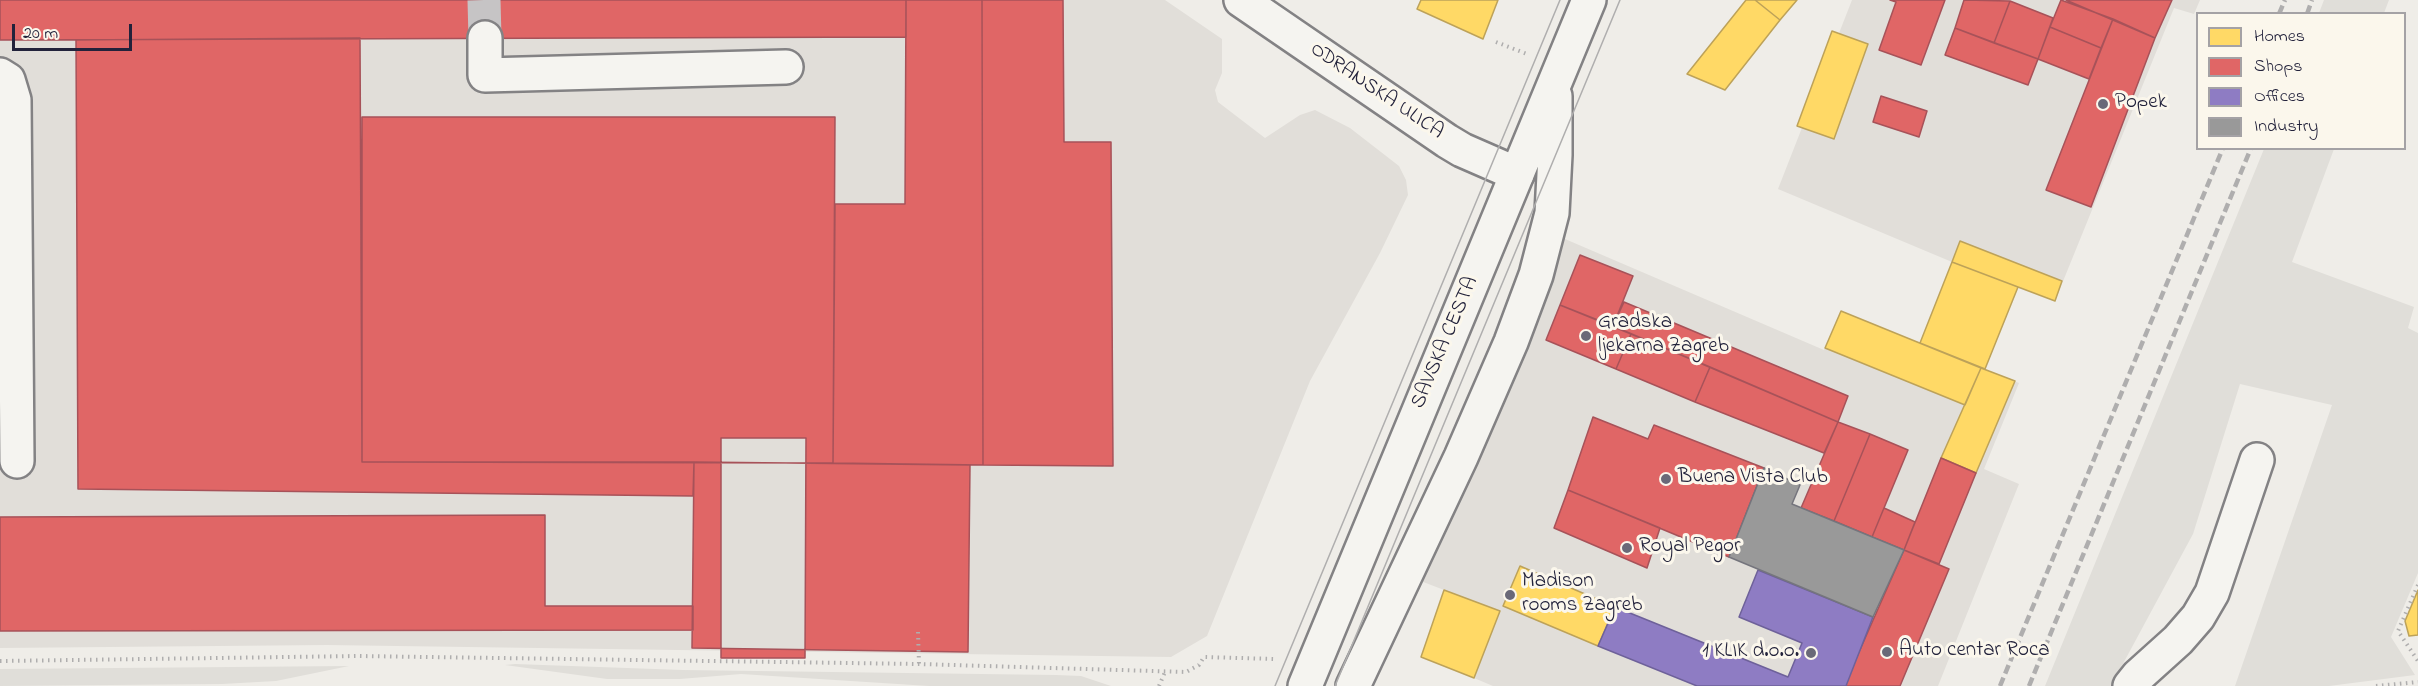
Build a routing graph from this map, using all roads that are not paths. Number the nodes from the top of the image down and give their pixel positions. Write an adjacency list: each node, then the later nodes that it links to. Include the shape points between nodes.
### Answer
1 (1241, 0): 7 (main road, ODRANSKA ULICA, via 1448,141)
2 (1589, 0): 6 (main road, SAVSKA CESTA)
3 (485, 38): 4 (main road, via 485,75)
4 (786, 68)
5 (0, 75): 9 (main road, via 8,80 14,100)
6 (1554, 82): 7 (main road, SAVSKA CESTA); 11 (main road, via 1556,155 1552,213 1536,275 1461,457)
7 (1517, 174): 10 (main road, SAVSKA CESTA)
8 (2257, 460): 12 (main road, via 2212,593 2178,640)
9 (17, 461)
10 (1305, 686)
11 (1353, 686)
12 (2130, 686)

